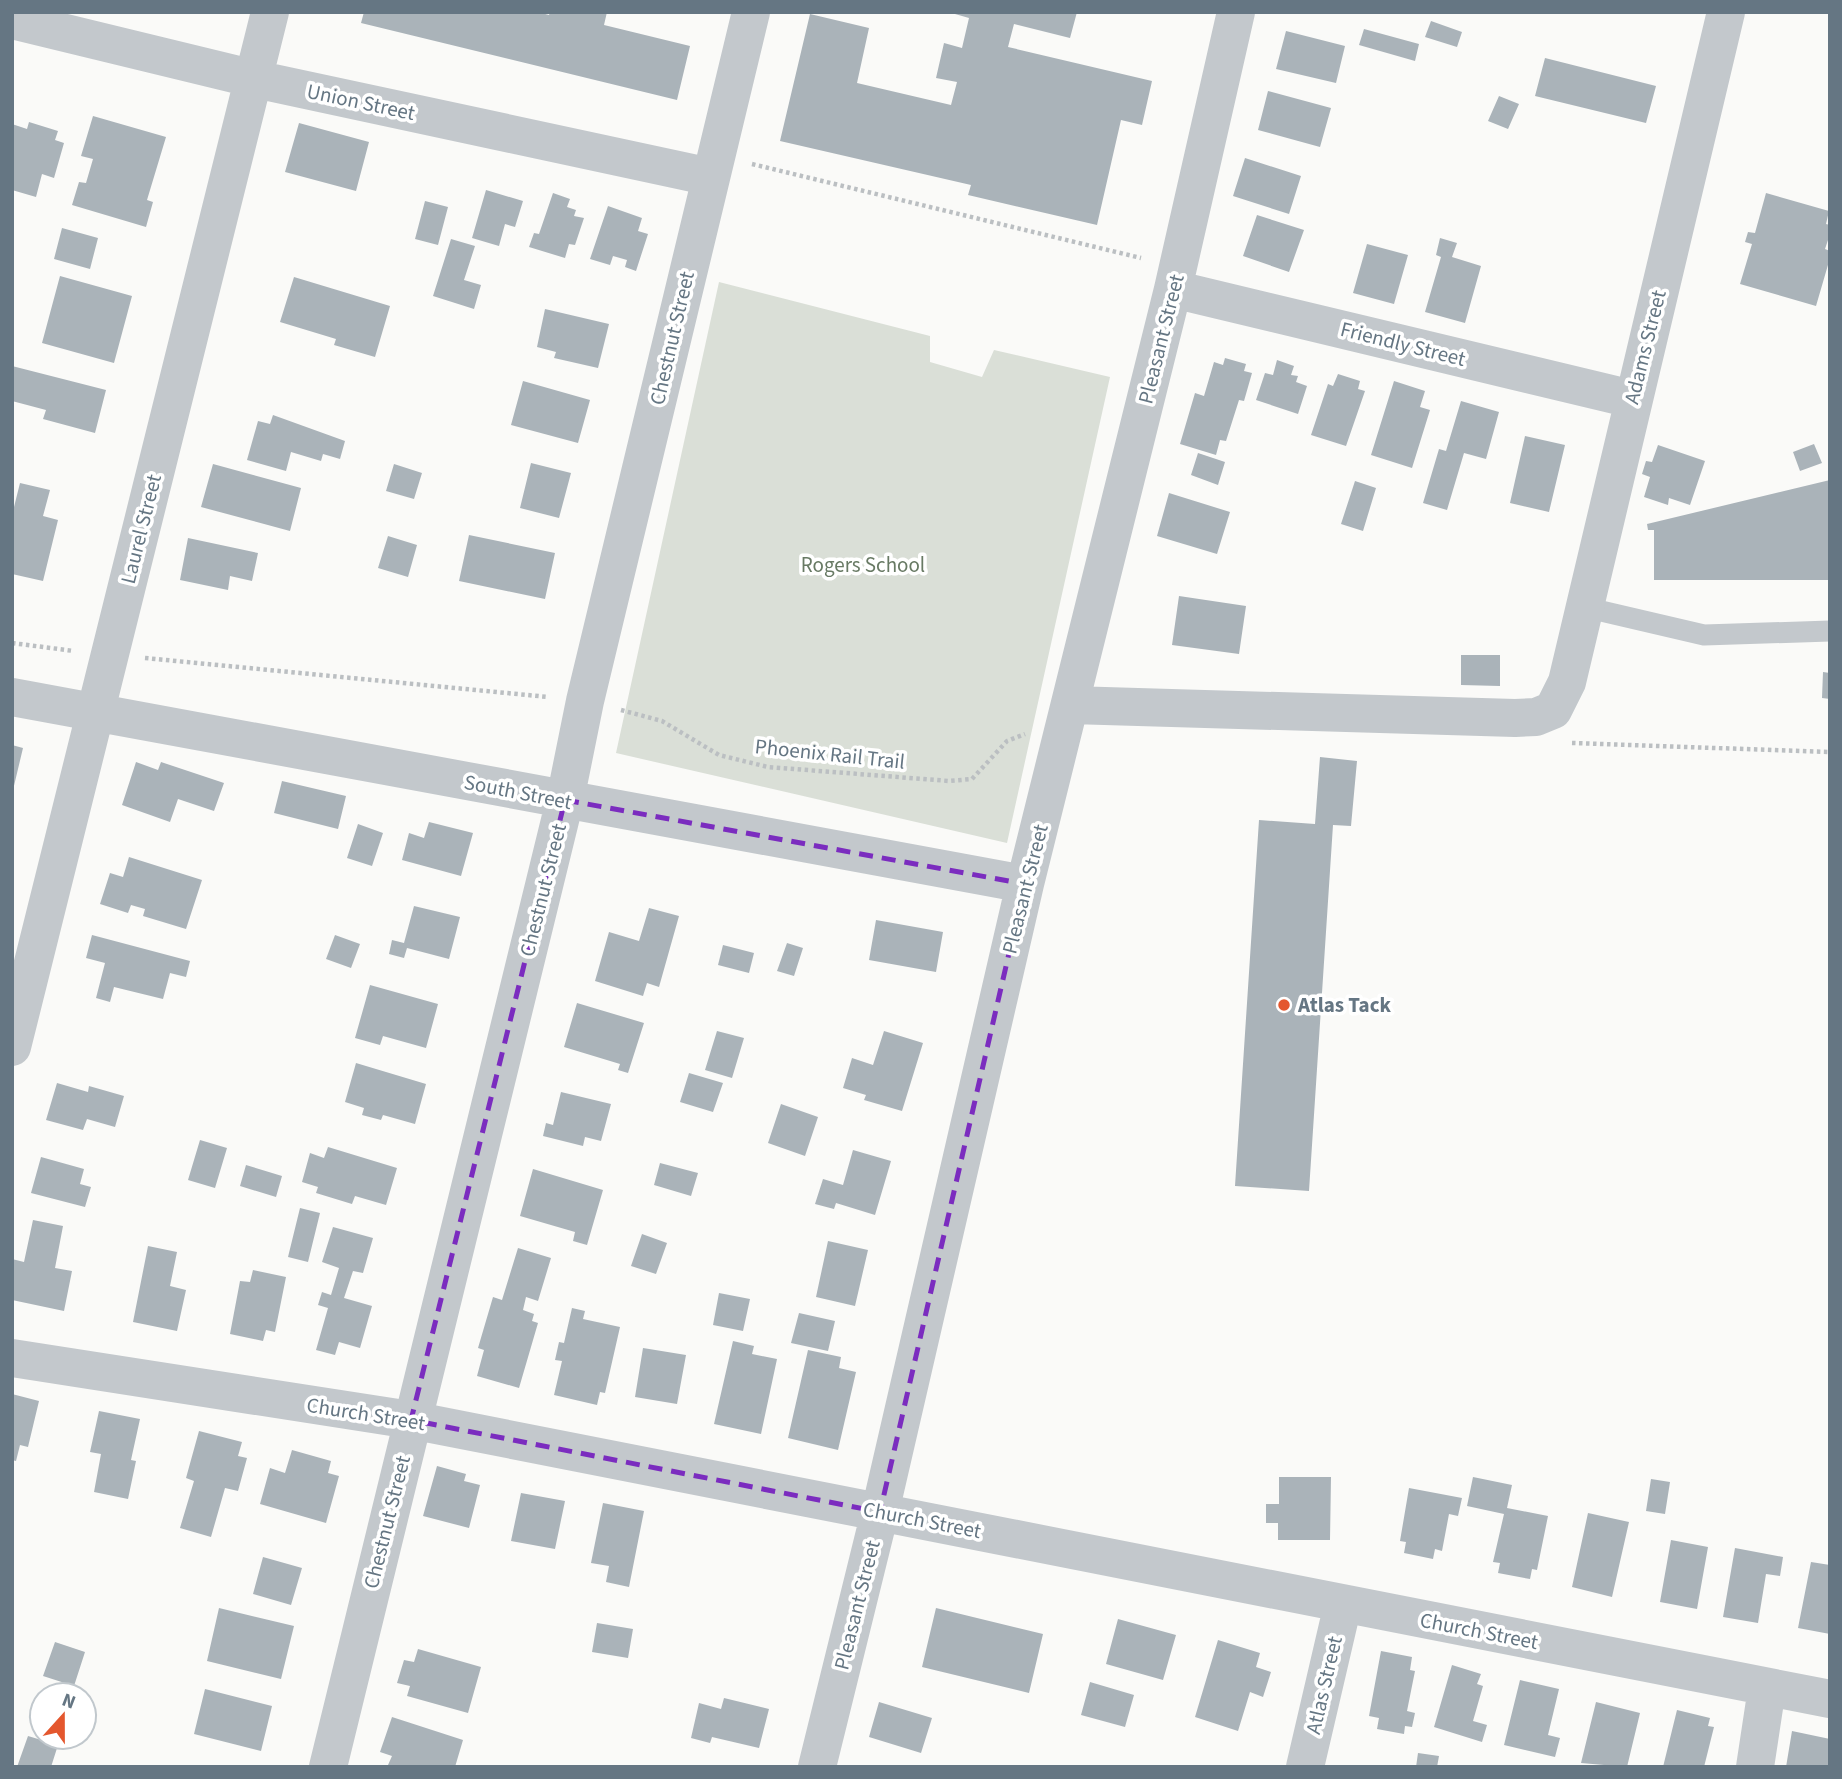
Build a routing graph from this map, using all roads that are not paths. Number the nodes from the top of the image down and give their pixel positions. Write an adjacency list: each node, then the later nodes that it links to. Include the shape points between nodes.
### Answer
1 (270, 12): 6 (street, Laurel Street)
2 (751, 12): 7 (street, Chestnut Street)
3 (1236, 12): 8 (street, Pleasant Street)
4 (1726, 12): 9 (street, Adams Street)
5 (12, 20): 6 (street, Union Street)
6 (255, 79): 7 (street, Union Street); 14 (street, Laurel Street)
7 (715, 161): 15 (street, Chestnut Street)
8 (1176, 276): 9 (street, Friendly Street); 13 (street, Pleasant Street)
9 (1633, 400): 10 (street, Adams Street)
10 (1584, 607): 11 (lane, via 1704,635); 13 (street, Adams Street, via 1566,682 1553,710 1536,717)
11 (1830, 631)
12 (12, 697): 14 (street, South Street)
13 (1071, 705): 16 (street, Pleasant Street)
14 (94, 713): 15 (street, South Street); 17 (street, Laurel Street)
15 (565, 800): 16 (street, South Street); 19 (street, Chestnut Street)
16 (1025, 884): 20 (street, Pleasant Street)
17 (12, 1046)
18 (12, 1358): 19 (street, Church Street)
19 (411, 1420): 20 (street, Church Street); 24 (street, Chestnut Street)
20 (880, 1512): 21 (street, Church Street); 25 (street, Pleasant Street)
21 (1343, 1604): 22 (street, Church Street); 26 (street, Atlas Street)
22 (1767, 1688): 23 (street, Church Street); 27 (street)
23 (1830, 1699)
24 (328, 1767)
25 (817, 1767)
26 (1305, 1767)
27 (1755, 1767)

